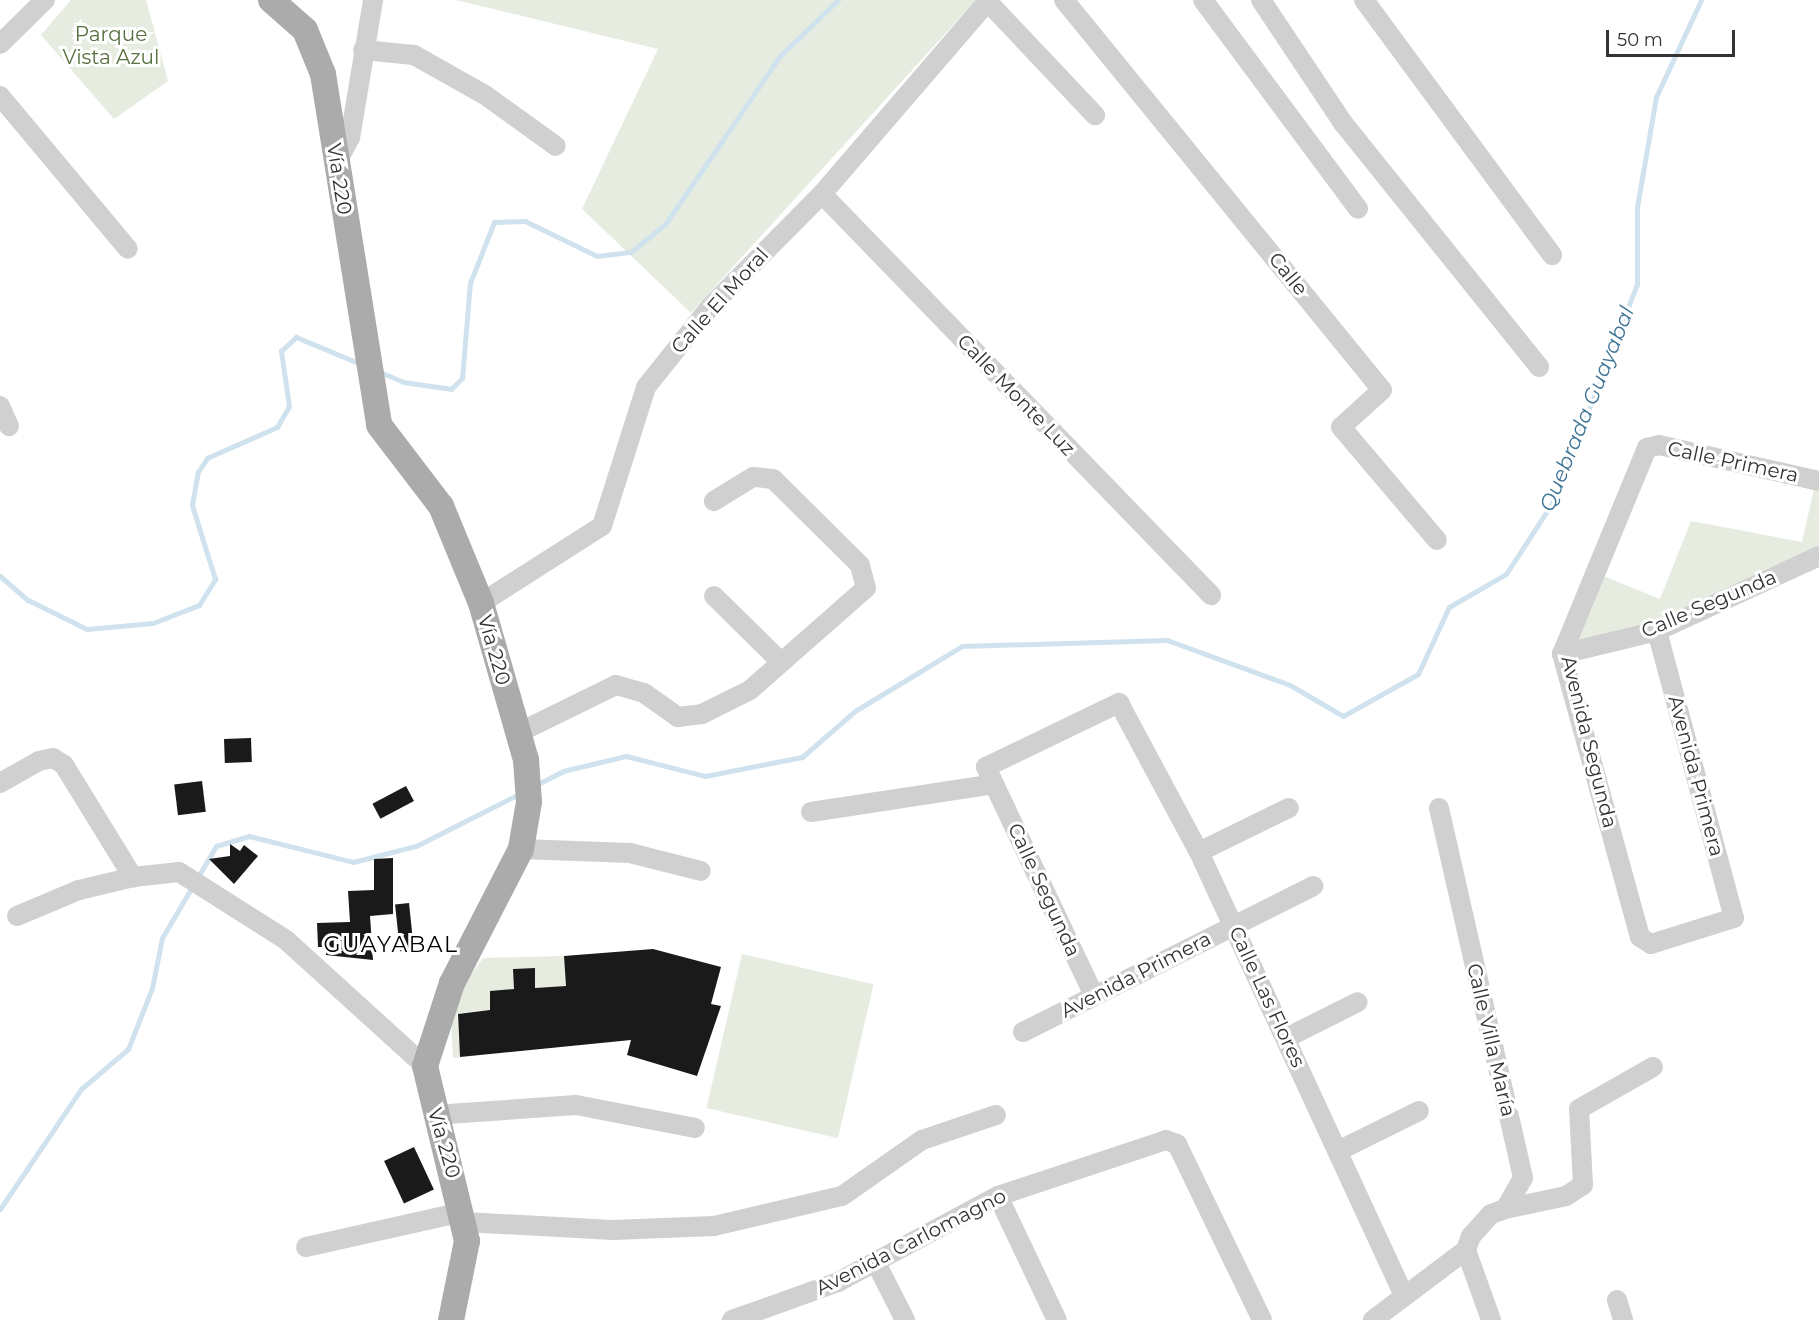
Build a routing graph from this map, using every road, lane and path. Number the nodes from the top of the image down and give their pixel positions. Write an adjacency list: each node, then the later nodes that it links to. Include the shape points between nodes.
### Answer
1 (45, 0): 9 (street)
2 (271, 0): 14 (main road, Vía 220, via 305,30 316,49)
3 (373, 0): 10 (street)
4 (1064, 0): 25 (street, Calle, via 1382,390 1341,427)
5 (1203, 0): 16 (street)
6 (1261, 0): 19 (street, via 1343,123)
7 (1364, 0): 18 (street)
8 (989, 1): 12 (street); 15 (street, Calle El Moral)
9 (0, 44)
10 (363, 50): 13 (street, via 414,55 485,95); 14 (street, via 350,138)
11 (0, 96): 17 (street)
12 (1095, 115)
13 (556, 146)
14 (337, 162): 29 (main road, Vía 220, via 379,424 441,506)
15 (822, 194): 27 (street, Calle Monte Luz); 29 (street, Calle El Moral, via 710,307 646,387 602,526)
16 (1358, 209)
17 (128, 249)
18 (1552, 255)
19 (1539, 368)
20 (0, 406): 21 (street)
21 (9, 426)
22 (1647, 447): 23 (street, Calle Primera); 31 (street, Avenida Segunda)
23 (1819, 481)
24 (714, 501): 32 (street, via 753,477 773,479 866,575 860,597 817,626)
25 (1437, 540)
26 (1819, 556): 30 (street, Calle Segunda)
27 (1211, 595)
28 (714, 596): 32 (street)
29 (481, 603): 33 (main road, Vía 220)
30 (1657, 631): 31 (street, Calle Segunda); 46 (street, Avenida Primera, via 1733,912 1731,921 1651,944)
31 (1562, 654): 46 (street, Avenida Segunda)
32 (780, 661): 33 (street, via 750,690 702,714 678,717 644,693 616,685)
33 (518, 733): 39 (main road, Vía 220, via 526,760 529,802)
34 (0, 783): 42 (street, via 39,761 53,758 64,765)
35 (994, 784): 38 (street); 40 (street, Calle Las Flores, via 986,767 1119,703); 47 (street, Calle Segunda)
36 (1289, 808): 40 (street)
37 (1439, 808): 59 (street, Calle Villa María, via 1523,1178)
38 (811, 812)
39 (521, 849): 41 (street, via 630,853); 51 (main road, Vía 220, via 452,983)
40 (1199, 852): 45 (street, Calle Las Flores)
41 (701, 871)
42 (133, 877): 44 (street, via 79,890); 51 (street, via 179,872 286,940)
43 (1313, 886): 45 (street, Avenida Primera)
44 (17, 916)
45 (1233, 926): 47 (street, Avenida Primera); 50 (street, Calle Las Flores)
46 (1642, 941)
47 (1094, 996): 49 (street, Avenida Primera)
48 (1358, 1002): 50 (street)
49 (1023, 1032)
50 (1286, 1038): 57 (street, Calle Las Flores)
51 (425, 1066): 54 (main road, Vía 220)
52 (1653, 1067): 59 (street, via 1582,1104 1576,1121 1586,1171 1582,1185 1566,1196)
53 (1419, 1111): 57 (street)
54 (434, 1115): 56 (street, via 576,1105); 60 (main road, Vía 220)
55 (996, 1115): 60 (street, via 922,1140 842,1196 714,1226 613,1230)
56 (695, 1128)
57 (1340, 1150): 64 (street, Calle Las Flores)
58 (998, 1196): 63 (street, Avenida Carlomagno); 69 (street); 70 (street, Avenida Carlomagno, via 1153,1141 1177,1144)
59 (1505, 1209): 62 (street, Calle Villa María, via 1477,1228)
60 (464, 1217): 61 (street); 66 (main road, Vía 220, via 467,1241)
61 (306, 1246)
62 (1466, 1250): 64 (street); 72 (street)
63 (876, 1263): 67 (street, Avenida Carlomagno); 68 (street)
64 (1404, 1296): 71 (street)
65 (1617, 1300): 73 (street)
66 (451, 1320)
67 (732, 1320)
68 (905, 1320)
69 (1057, 1320)
70 (1262, 1320)
71 (1373, 1320)
72 (1491, 1320)
73 (1623, 1320)

